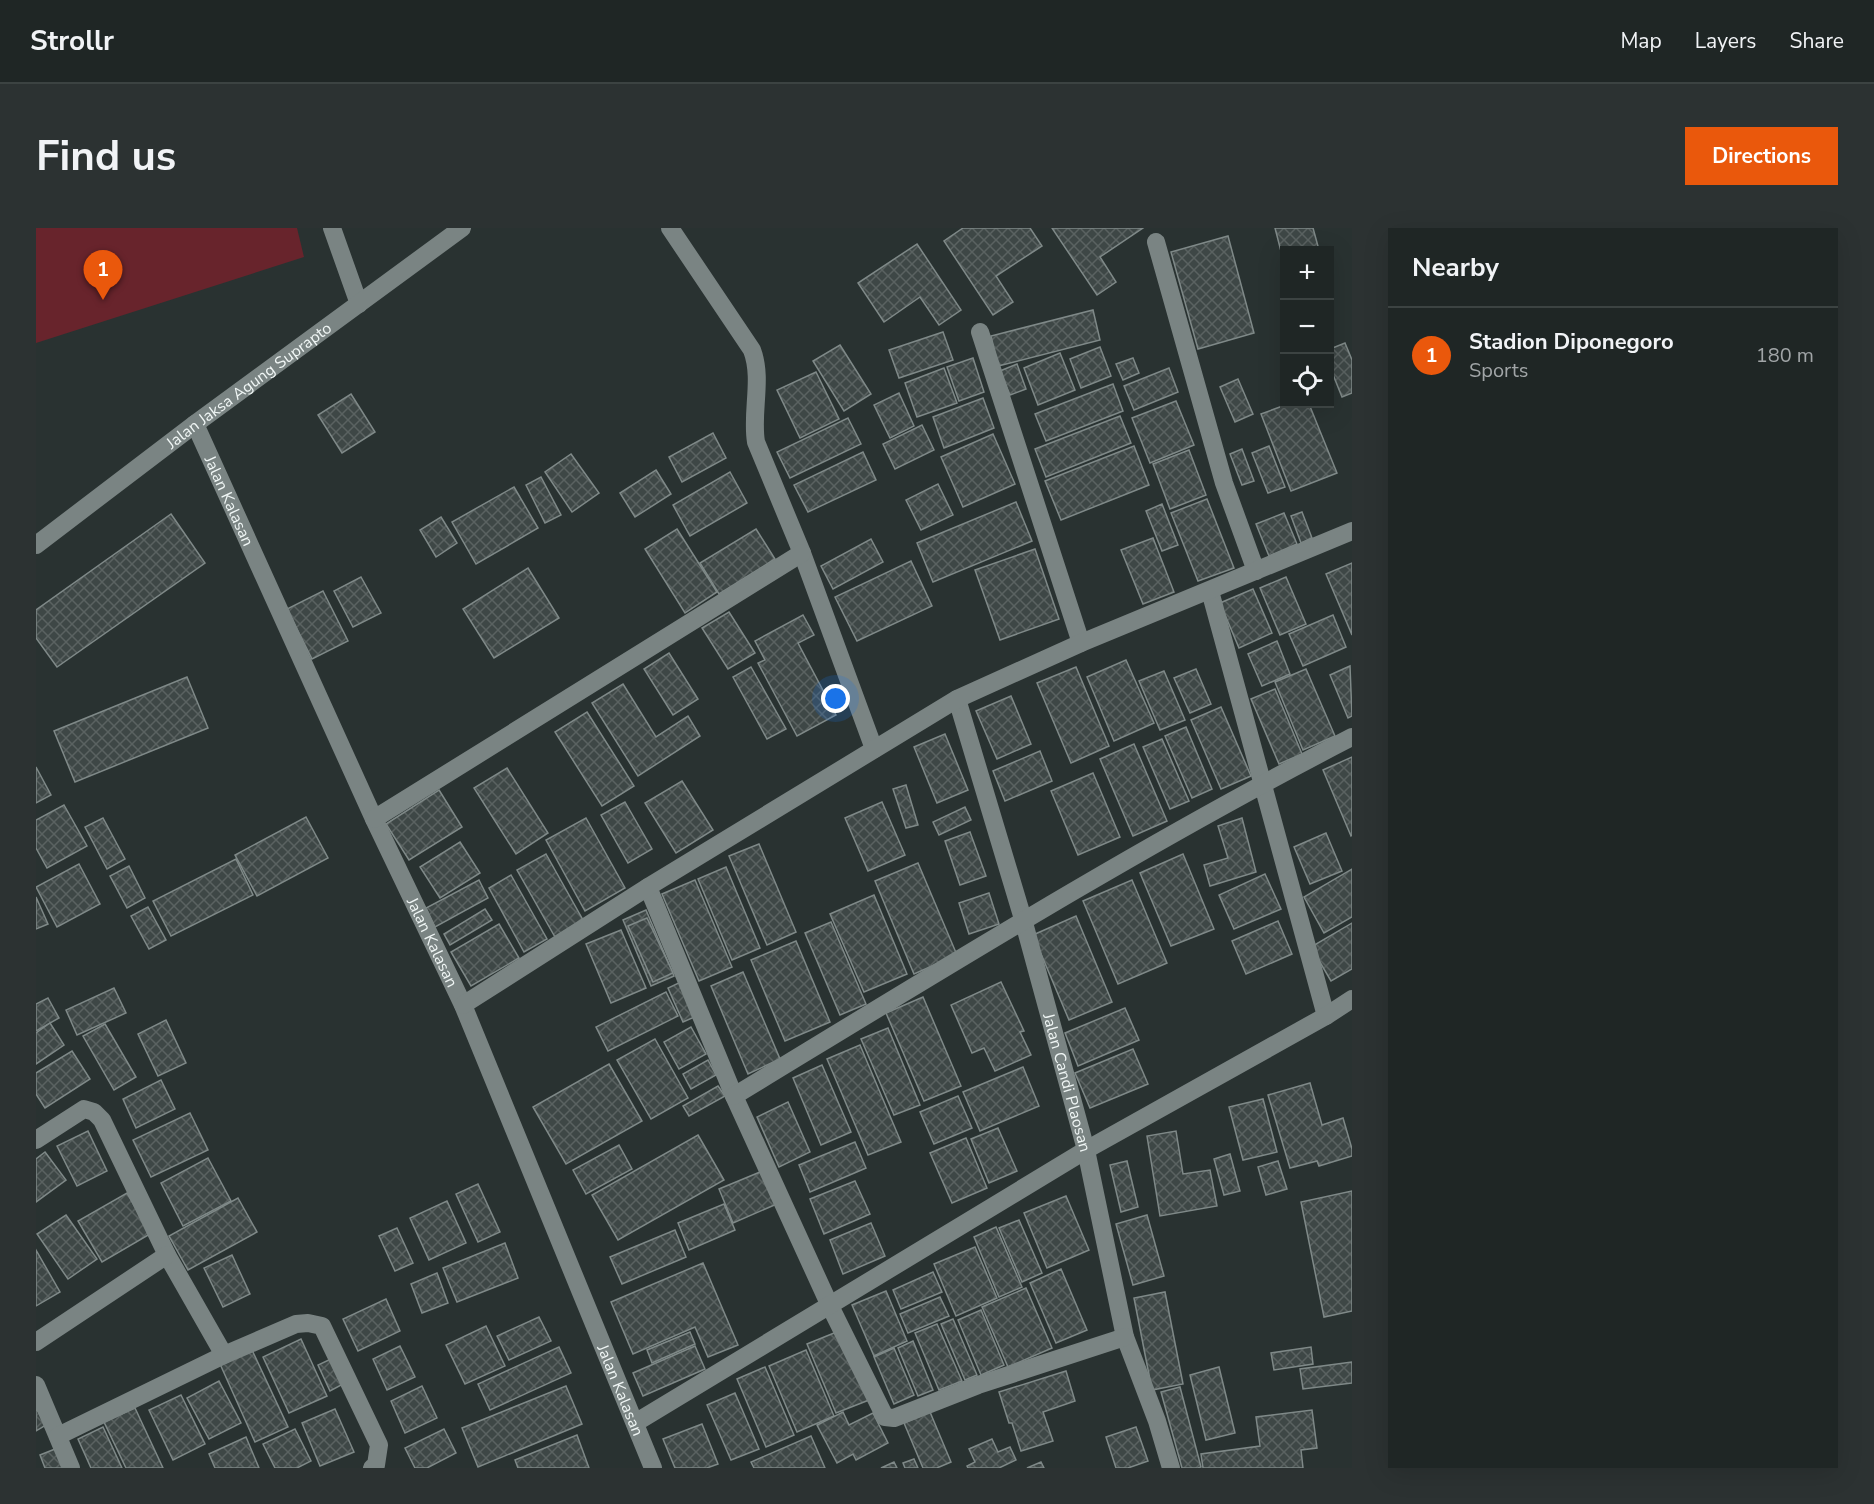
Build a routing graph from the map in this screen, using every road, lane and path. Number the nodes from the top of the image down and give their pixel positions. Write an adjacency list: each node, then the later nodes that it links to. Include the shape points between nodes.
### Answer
1 (332, 228): 5 (street)
2 (462, 228): 5 (street, Jalan Jaksa Agung Suprapto)
3 (670, 228): 10 (street, via 752,350 757,369 756,442)
4 (1156, 242): 11 (street, via 1224,483)
5 (359, 304): 7 (street, Jalan Jaksa Agung Suprapto)
6 (980, 332): 13 (street)
7 (195, 424): 9 (street, Jalan Jaksa Agung Suprapto); 18 (street, Jalan Kalasan)
8 (1352, 531): 11 (street)
9 (36, 545)
10 (802, 553): 16 (street); 18 (street)
11 (1256, 571): 12 (street)
12 (1210, 591): 13 (street); 17 (street)
13 (1081, 643): 14 (street)
14 (957, 699): 16 (street); 20 (street, Jalan Candi Plaosan)
15 (1352, 737): 17 (street)
16 (874, 749): 19 (street)
17 (1264, 782): 20 (street); 23 (street)
18 (374, 819): 22 (street, Jalan Kalasan)
19 (648, 887): 22 (street); 24 (street)
20 (1023, 919): 24 (street); 26 (street, Jalan Candi Plaosan)
21 (1352, 999): 23 (street)
22 (463, 1005): 33 (street, Jalan Kalasan)
23 (1326, 1017): 26 (street)
24 (734, 1096): 28 (street)
25 (36, 1140): 27 (street, via 84,1110 102,1119)
26 (1086, 1150): 28 (street); 29 (street, Jalan Candi Plaosan)
27 (167, 1256): 30 (street); 31 (street)
28 (830, 1306): 29 (street, via 882,1413 894,1418 978,1385); 33 (street)
29 (1125, 1337): 38 (street, Jalan Candi Plaosan)
30 (36, 1342)
31 (224, 1355): 34 (street); 36 (street, via 296,1324 322,1326 379,1445)
32 (36, 1385): 34 (street)
33 (635, 1423): 37 (street, Jalan Kalasan)
34 (58, 1436): 35 (street)
35 (71, 1468)
36 (372, 1468)
37 (653, 1468)
38 (1171, 1468)

